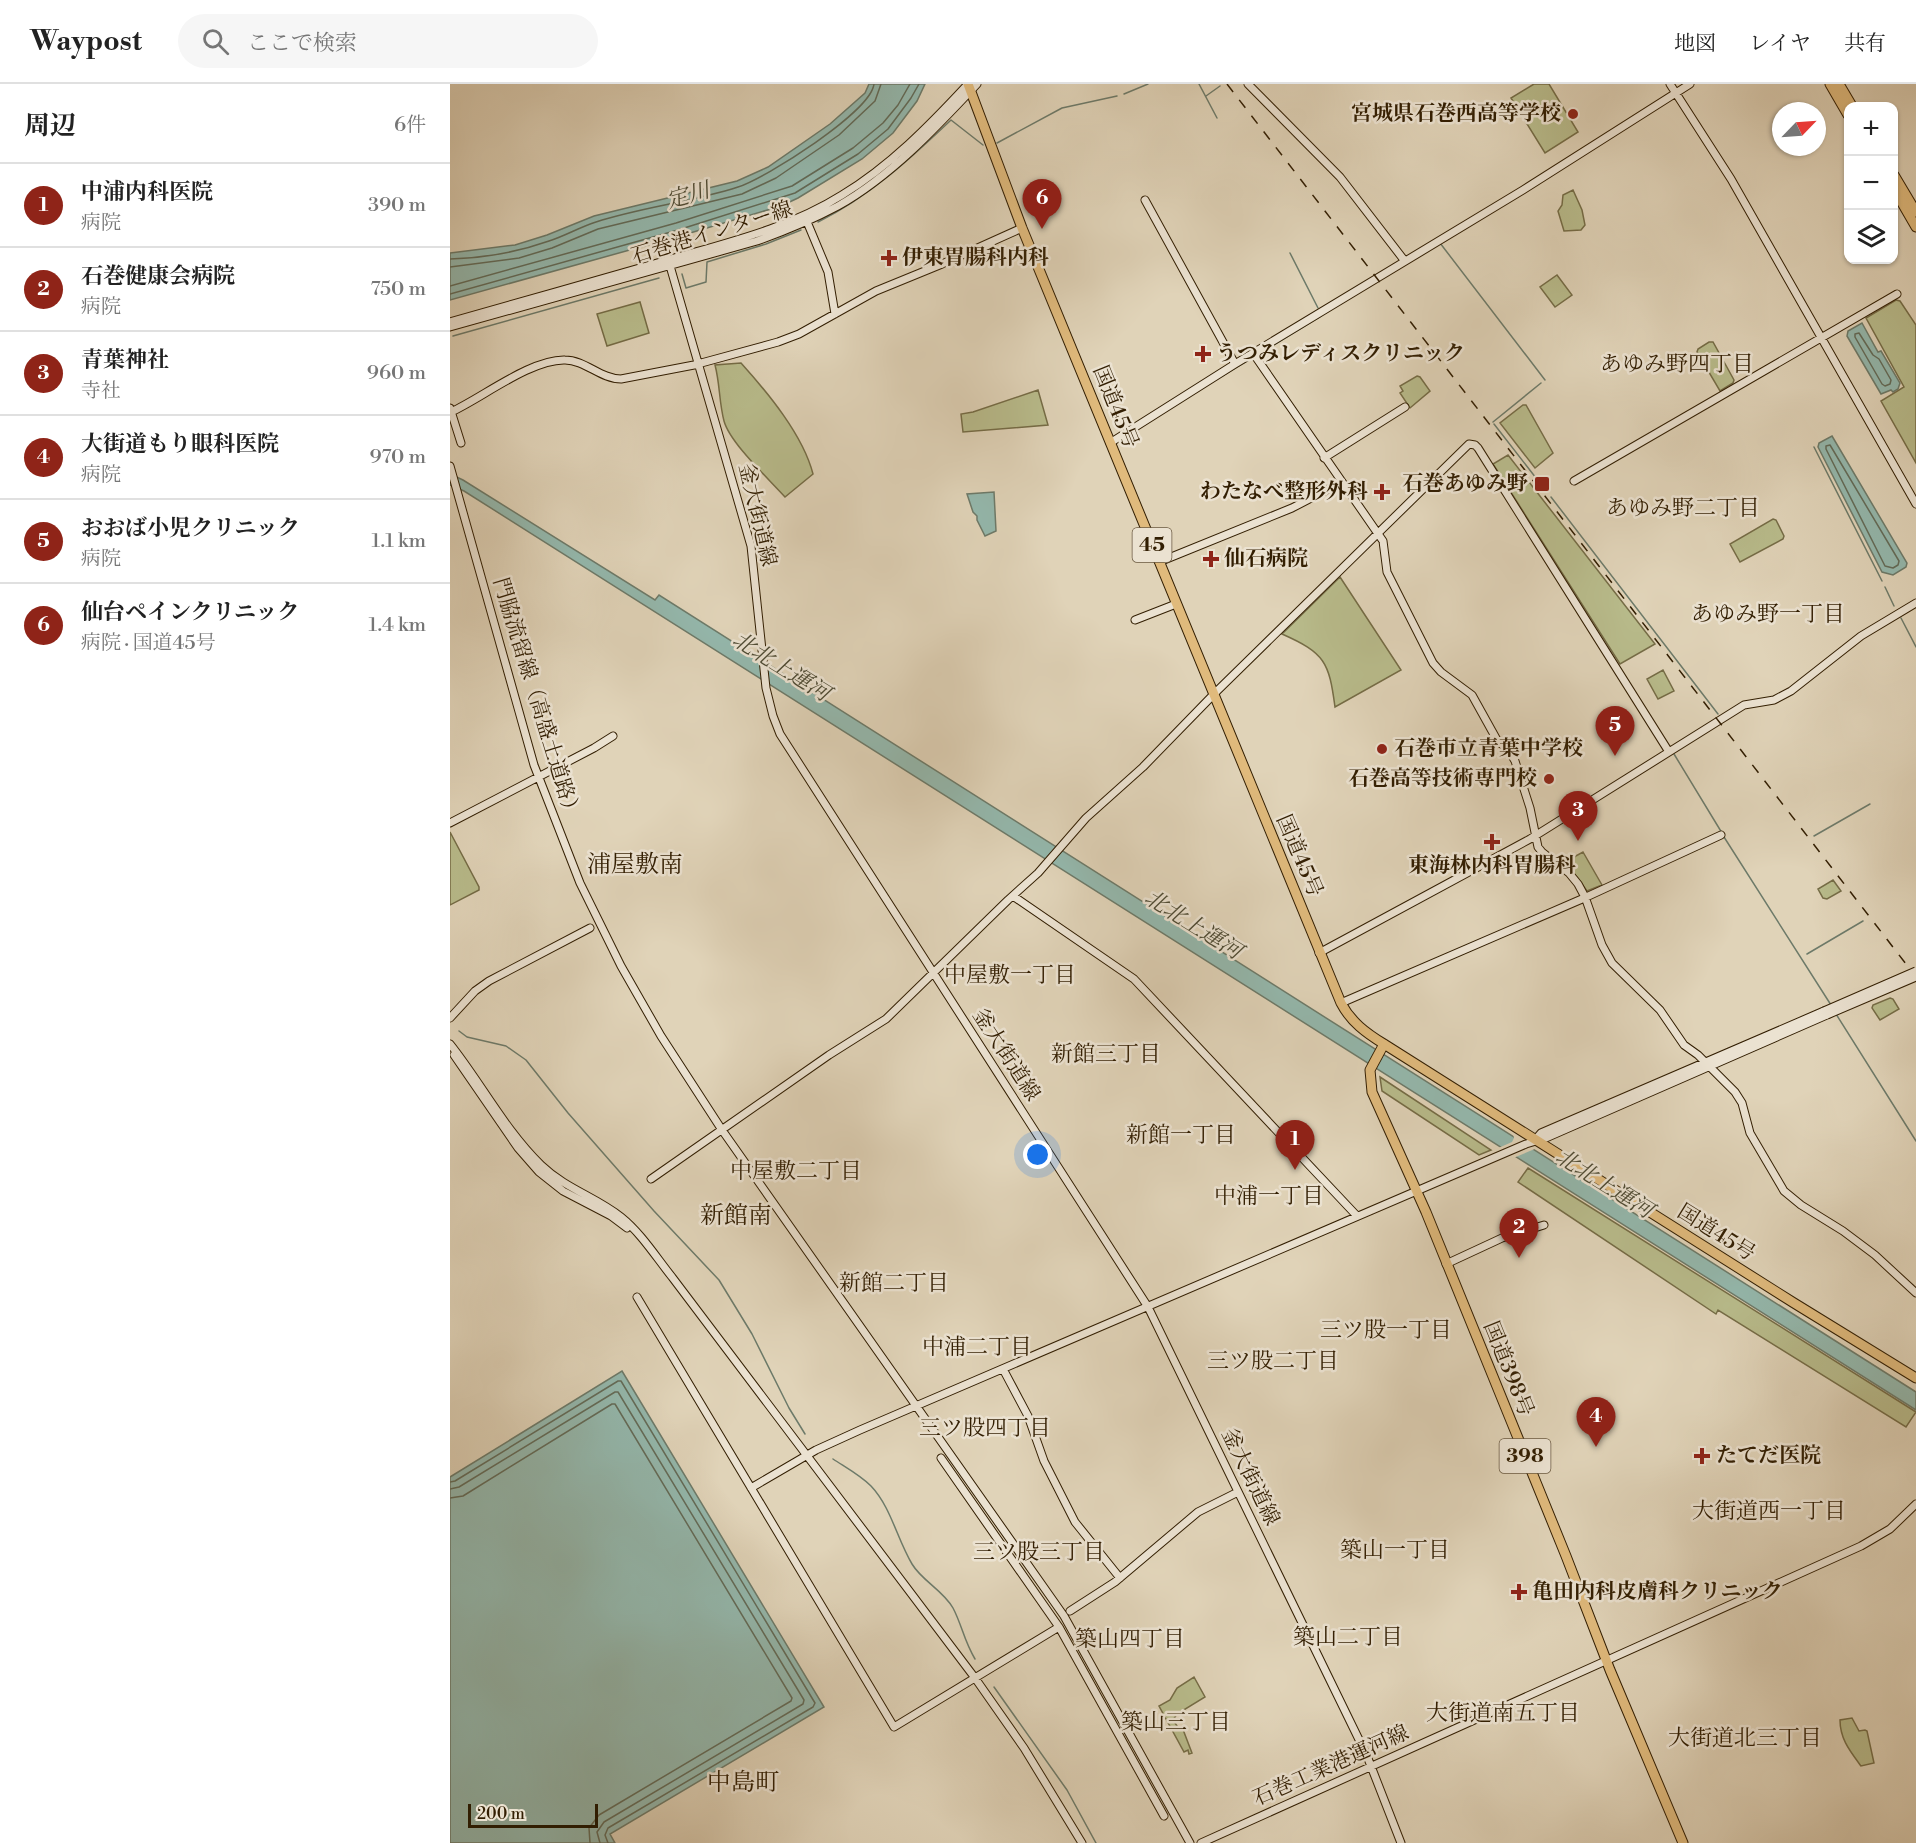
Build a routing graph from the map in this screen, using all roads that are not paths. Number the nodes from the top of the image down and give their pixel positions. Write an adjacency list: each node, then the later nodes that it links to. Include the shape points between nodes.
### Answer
1 (1248, 84): 17 (street, via 1340,177)
2 (1670, 84): 7 (street)
3 (1690, 84): 7 (street)
4 (1830, 84): 9 (highway)
5 (1839, 84): 8 (highway)
6 (971, 86): 14 (street, 石巻港インター線, via 892,167 846,200); 16 (highway, 国道45号 / 45)
7 (1676, 93): 17 (street); 23 (street, via 1731,179)
8 (1850, 102)
9 (1844, 108)
10 (1898, 183): 13 (highway)
11 (1898, 197): 15 (highway)
12 (1145, 201): 26 (street)
13 (1916, 212)
14 (806, 218): 18 (street, 石巻港インター線); 20 (street, via 828,272)
15 (1916, 226)
16 (1022, 228): 20 (street, via 876,291); 30 (highway, 国道45号 / 45)
17 (1404, 260): 24 (street)
18 (669, 262): 21 (street, 石巻港インター線); 22 (street, 石巻港インター線); 25 (street, 釜大街道線)
19 (1897, 294): 23 (street)
20 (835, 314): 25 (street, via 778,342)
21 (450, 322)
22 (450, 327)
23 (1820, 339): 33 (street); 35 (street)
24 (1253, 353): 26 (street); 31 (street)
25 (699, 364): 28 (street, via 621,380 574,362 552,362); 53 (street, 釜大街道線, via 751,546 766,688 773,716 789,750)
26 (1235, 364): 30 (street)
27 (1405, 407): 31 (street)
28 (451, 409): 29 (street)
29 (461, 443)
30 (1110, 443): 37 (highway, 国道45号 / 45)
31 (1324, 458): 34 (street)
32 (450, 466): 44 (street, 門脇流留線（高盛土道路）)
33 (1574, 481)
34 (1342, 482): 36 (street); 37 (street, via 1282,512)
35 (1916, 504)
36 (1378, 534): 41 (street); 43 (street, via 1466,446 1475,445); 47 (street, via 1387,572 1433,663 1472,695 1495,738 1515,761)
37 (1159, 562): 39 (highway, 国道45号 / 45)
38 (1916, 603): 43 (street, via 1861,636 1791,691 1774,700 1744,705)
39 (1176, 604): 40 (street); 41 (highway, 国道45号 / 45)
40 (1135, 620)
41 (1213, 696): 48 (street, via 1086,818); 51 (highway, 国道45号 / 45)
42 (613, 736): 44 (street)
43 (1669, 752): 47 (street)
44 (539, 776): 45 (street); 61 (street, 門脇流留線（高盛土道路）, via 580,883 621,966 660,1036)
45 (450, 823)
46 (1721, 835): 49 (street)
47 (1535, 836): 49 (street, via 1542,852 1569,873); 51 (street)
48 (1012, 896): 53 (street); 65 (street, via 1134,979)
49 (1585, 897): 55 (street); 60 (street, via 1612,963 1660,1010 1684,1045)
50 (590, 928): 57 (street, via 489,981)
51 (1319, 953): 55 (highway, 国道45号 / 45)
52 (1916, 971): 56 (street, bridge)
53 (934, 974): 61 (street, via 886,1019); 70 (street, 釜大街道線)
54 (1916, 976): 56 (street, bridge)
55 (1341, 1003): 59 (highway, 国道45号 / 45, via 1347,1015)
56 (1825, 1013): 60 (street)
57 (450, 1018)
58 (450, 1046): 74 (street, via 518,1148 539,1172 641,1239)
59 (1382, 1047): 62 (highway, 国道45号 / 45); 64 (highway, 国道398号 / 398, via 1370,1070 1372,1092)
60 (1707, 1064): 62 (street, via 1541,1133); 68 (street, via 1739,1097 1750,1133 1787,1194 1875,1255)
61 (722, 1130): 63 (street); 73 (street, 門脇流留線（高盛土道路）)
62 (1533, 1141): 64 (street); 72 (highway, 国道45号 / 45)
63 (651, 1179)
64 (1417, 1191): 65 (street); 67 (highway, 国道398号 / 398)
65 (1357, 1216): 70 (street)
66 (1544, 1225): 67 (street, via 1503,1238)
67 (1446, 1264): 82 (highway, 国道398号 / 398)
68 (1916, 1293)
69 (637, 1297): 76 (street)
70 (1148, 1307): 71 (street); 77 (street, 釜大街道線)
71 (1003, 1369): 73 (street); 79 (street, via 1029,1416 1044,1461 1075,1522)
72 (1916, 1378)
73 (917, 1406): 74 (street); 87 (street, 門脇流留線（高盛土道路）, via 1064,1616)
74 (806, 1455): 76 (street); 83 (street)
75 (941, 1458): 81 (street)
76 (751, 1488): 83 (street, via 894,1727)
77 (1238, 1492): 79 (street, via 1198,1512); 84 (street, 釜大街道線)
78 (1916, 1504): 82 (street, 石巻工業港運河線, via 1882,1534 1861,1546)
79 (1120, 1578): 80 (street)
80 (1070, 1611)
81 (1059, 1627): 83 (street); 85 (street)
82 (1606, 1659): 84 (street, 石巻工業港運河線); 90 (highway, 国道398号 / 398)
83 (975, 1678): 86 (street, via 1024,1748)
84 (1371, 1766): 88 (street, 石巻工業港運河線); 89 (street, 釜大街道線)
85 (1164, 1816)
86 (1082, 1843)
87 (1190, 1843)
88 (1201, 1843)
89 (1401, 1843)
90 (1683, 1843)

